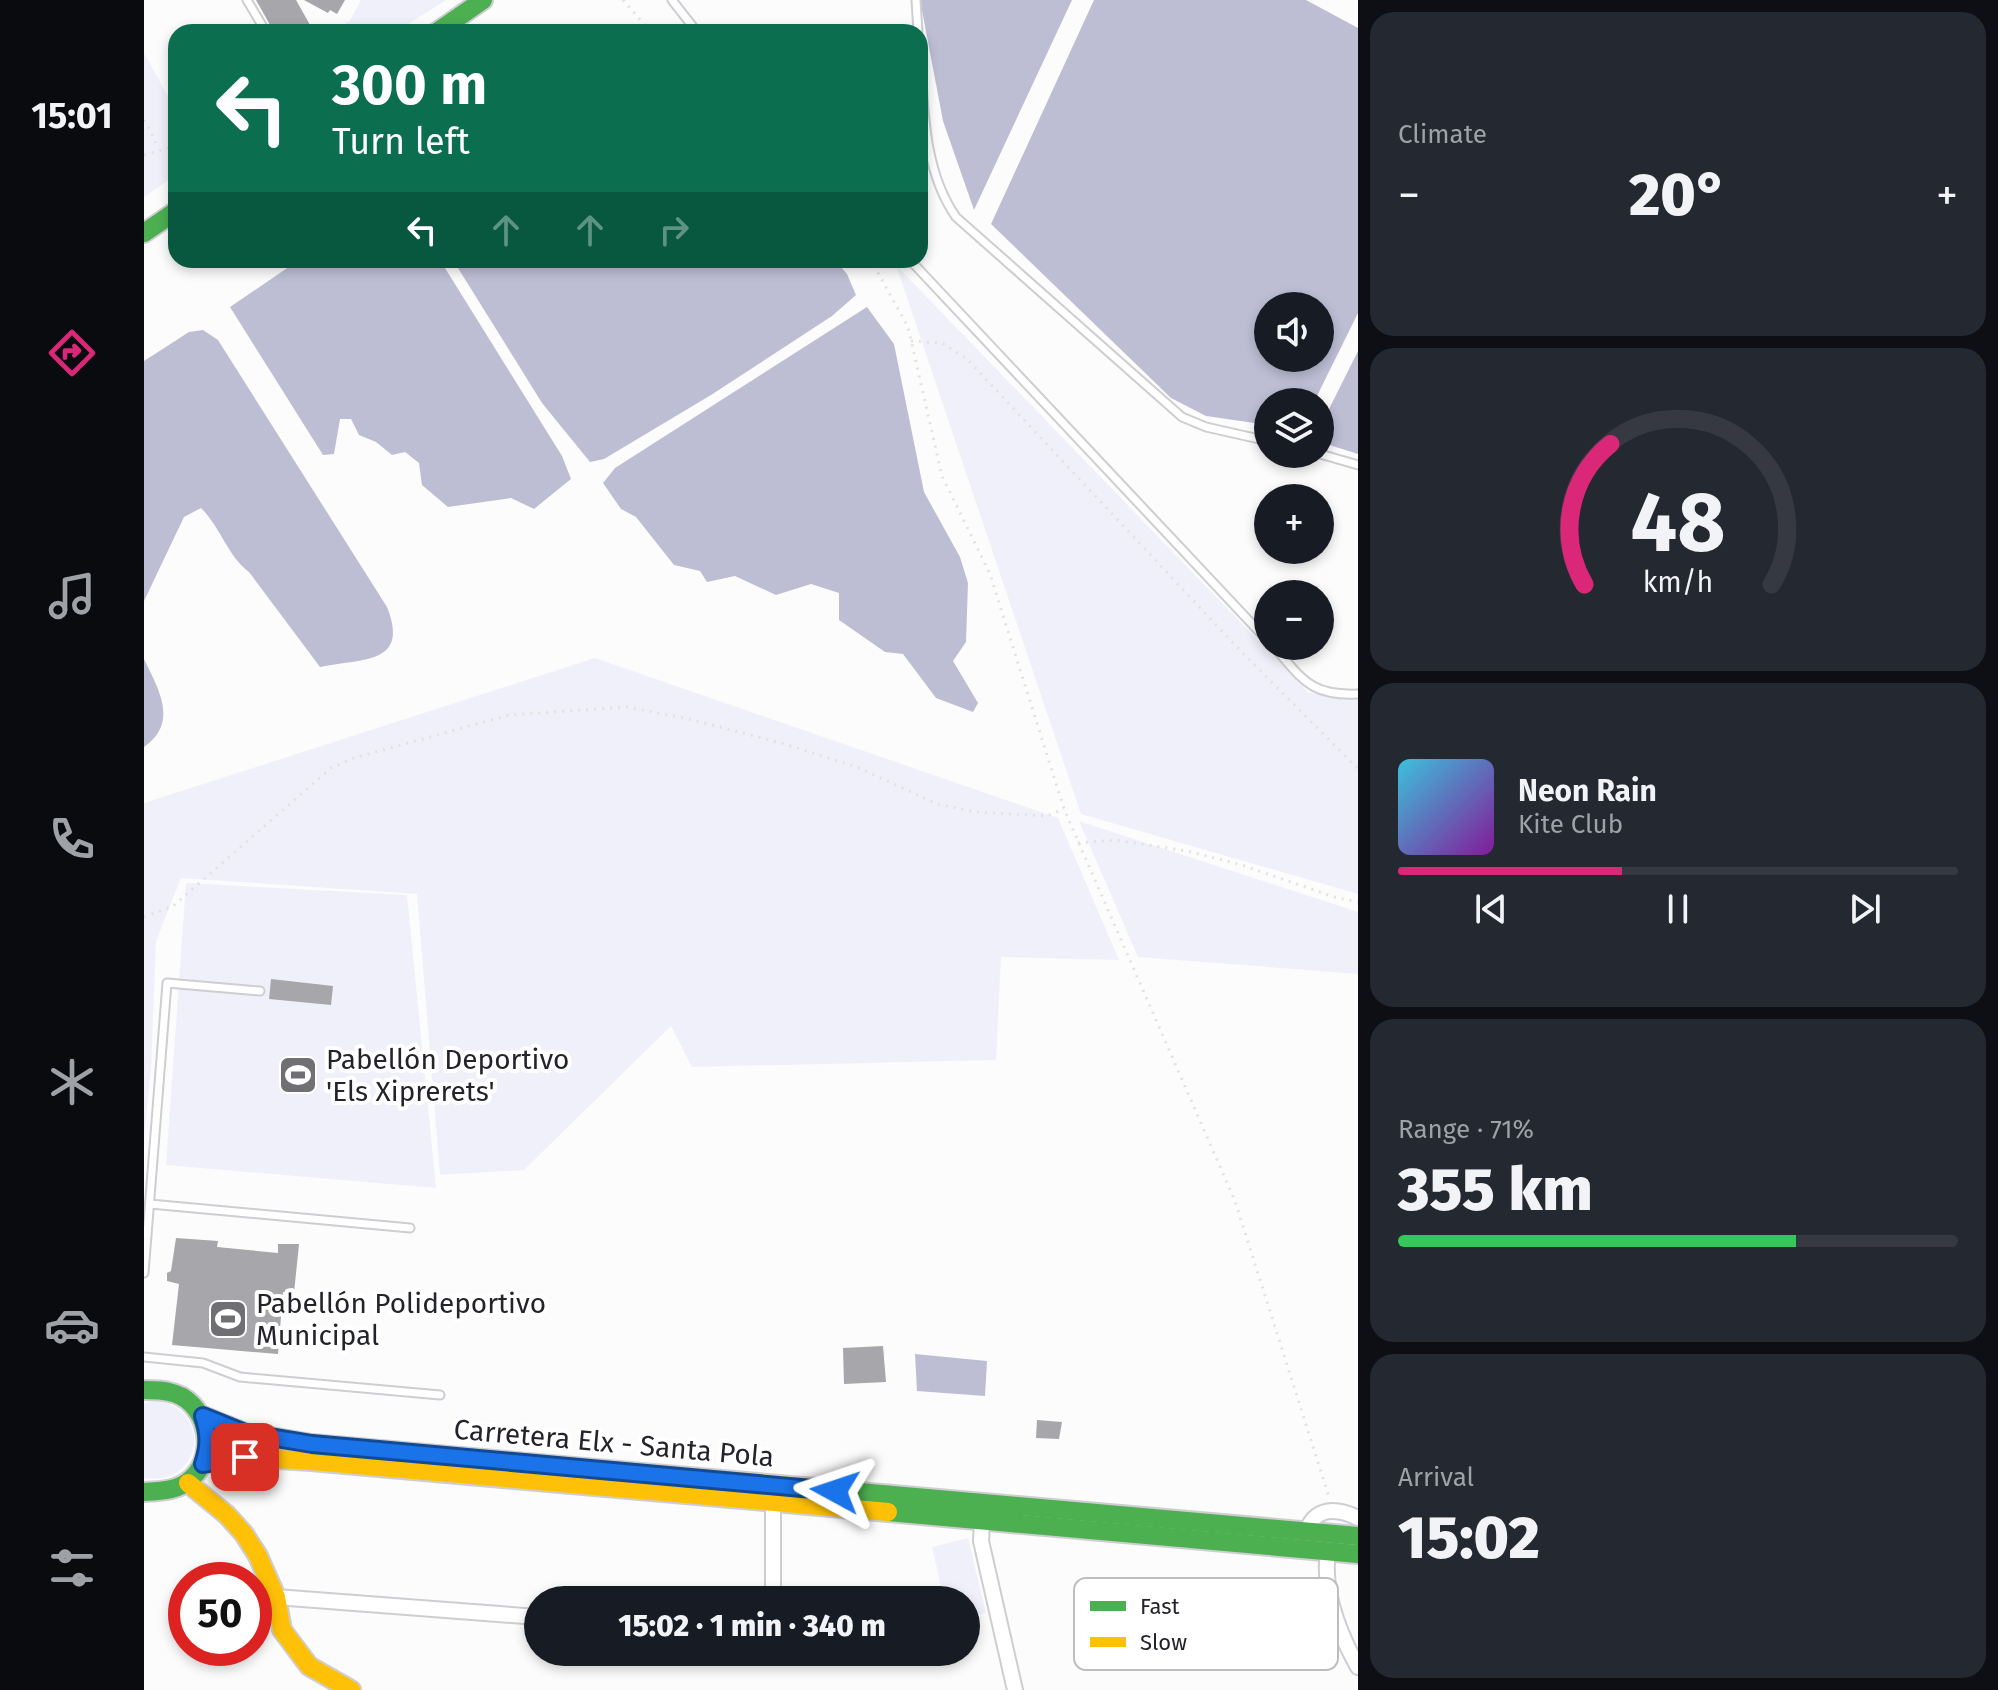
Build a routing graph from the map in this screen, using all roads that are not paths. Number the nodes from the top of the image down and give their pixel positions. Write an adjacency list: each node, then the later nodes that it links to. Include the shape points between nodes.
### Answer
1 (247, 0): 5 (lane)
2 (483, 0): 6 (main road)
3 (672, 0): 7 (lane)
4 (916, 0): 8 (lane)
5 (261, 24)
6 (448, 24)
7 (691, 24)
8 (918, 24)
9 (928, 137): 13 (lane, via 939,187 956,217 1182,417)
10 (168, 216): 11 (main road)
11 (144, 233)
12 (918, 268): 16 (lane)
13 (1254, 438)
14 (1334, 458): 15 (lane)
15 (1358, 465)
16 (1254, 626)
17 (1286, 660): 18 (lane, via 1322,692)
18 (1358, 694)
19 (260, 991): 20 (lane, via 167,983)
20 (150, 1204): 21 (lane); 22 (lane)
21 (410, 1228)
22 (144, 1273)
23 (144, 1357): 25 (lane, via 203,1363 240,1377)
24 (144, 1390): 26 (main road, Carretera Elx - Santa Pola, via 176,1392)
25 (440, 1395)
26 (203, 1416): 27 (main road, via 208,1448); 33 (main road, Carretera Elx - Santa Pola, via 245,1433 312,1444)
27 (203, 1464): 28 (main road); 30 (main road, Carretera Elx - Santa Pola, via 245,1457 311,1461)
28 (188, 1483): 29 (main road, via 160,1494); 39 (main road, via 244,1534)
29 (144, 1492)
30 (773, 1503): 32 (main road, Carretera Elx - Santa Pola); 38 (street)
31 (1358, 1518): 33 (street, via 1322,1511)
32 (982, 1521): 35 (main road, Carretera Elx - Santa Pola); 44 (street, via 981,1541)
33 (1306, 1532): 34 (main road, Carretera Elx - Santa Pola)
34 (1358, 1536)
35 (1328, 1551): 36 (main road, Carretera Elx - Santa Pola); 37 (street)
36 (1358, 1554)
37 (1329, 1578)
38 (773, 1586)
39 (276, 1597): 40 (street); 43 (main road, via 282,1630 309,1666)
40 (524, 1616)
41 (1338, 1624): 42 (street)
42 (1358, 1667)
43 (351, 1690)
44 (1015, 1690)

